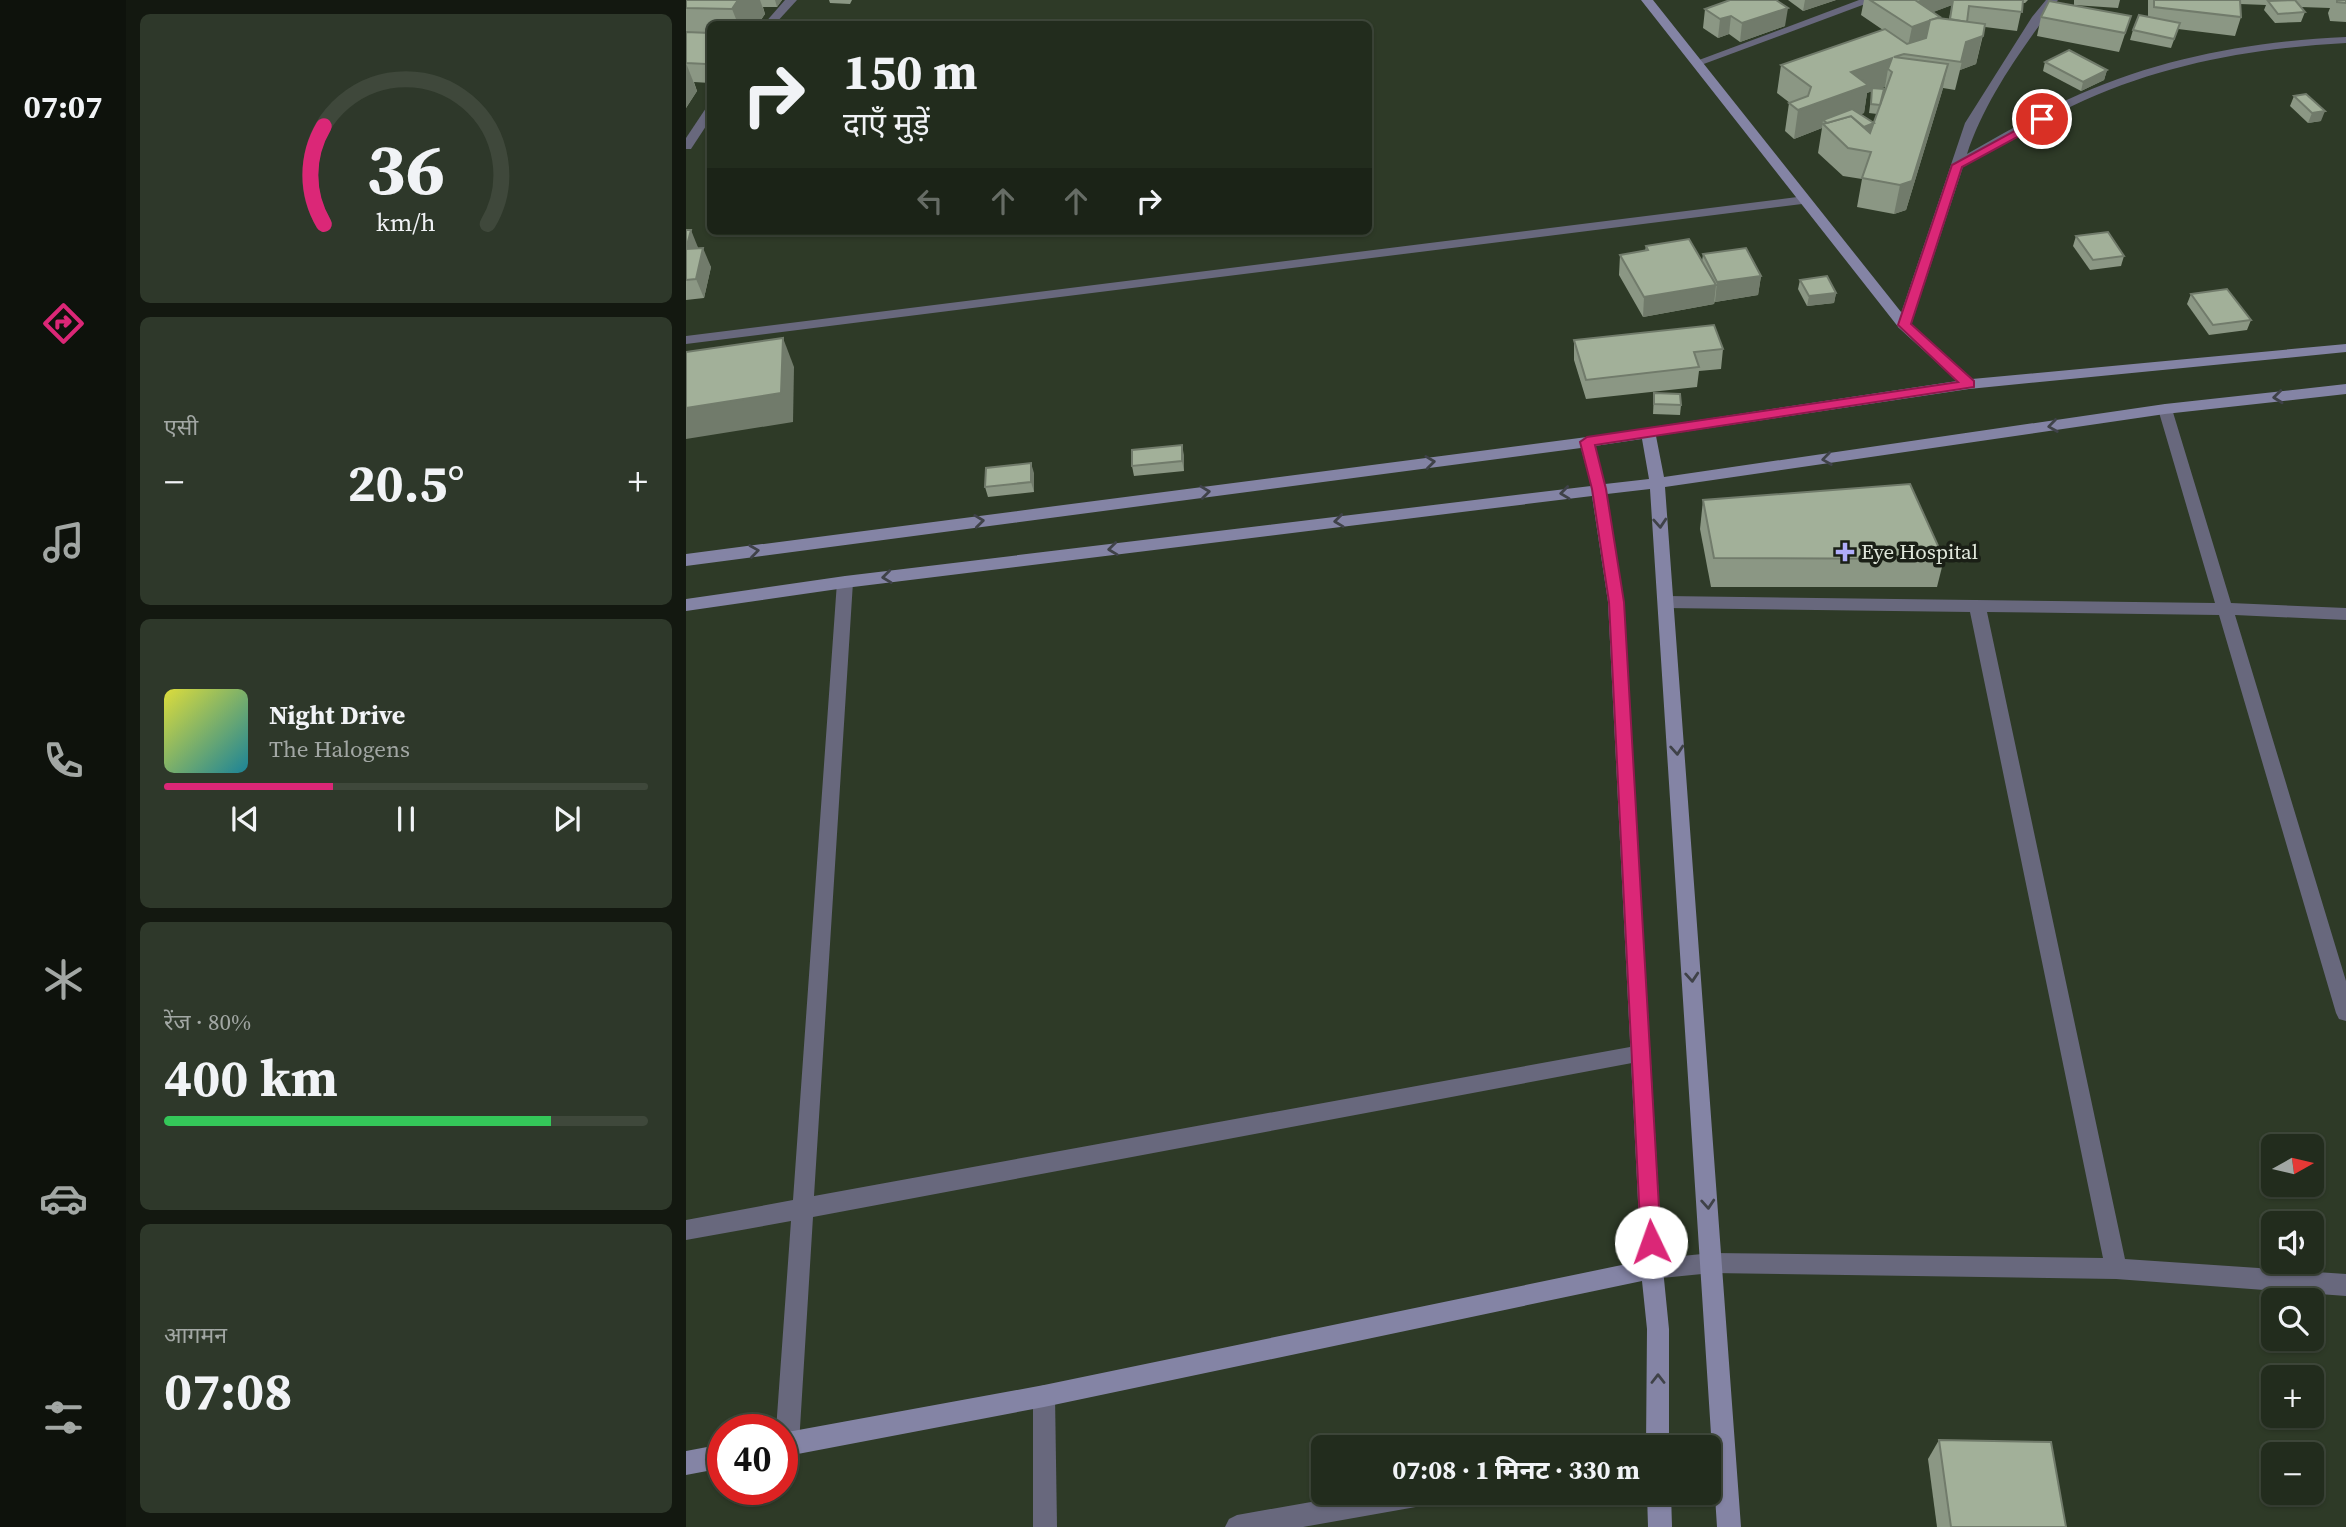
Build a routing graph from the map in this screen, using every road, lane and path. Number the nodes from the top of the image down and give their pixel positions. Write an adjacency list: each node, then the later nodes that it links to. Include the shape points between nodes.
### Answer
1 (791, 0): 5 (street)
2 (1647, 0): 7 (street)
3 (1870, 0): 7 (street)
4 (2052, 0): 10 (street, via 1971,123)
5 (772, 21)
6 (2346, 40): 10 (street, via 2252,47 2168,65 2084,97)
7 (1698, 63): 11 (street)
8 (707, 116): 9 (street)
9 (686, 147)
10 (1957, 165): 12 (street)
11 (1805, 200): 12 (street); 13 (street)
12 (1904, 325): 15 (street)
13 (686, 340)
14 (2346, 348): 15 (street)
15 (1969, 384): 18 (street)
16 (2346, 389): 17 (street, one-way to 17)
17 (2165, 409): 20 (street, one-way to 20); 27 (street)
18 (1648, 431): 19 (street); 20 (street)
19 (1587, 442): 21 (street); 22 (street, one-way to 19)
20 (1657, 483): 21 (street); 24 (street, one-way to 24)
21 (1599, 489): 23 (street, one-way to 23); 30 (street, via 1616,602)
22 (686, 560)
23 (845, 582): 25 (street); 31 (street)
24 (1666, 602): 26 (street); 33 (street, one-way to 33)
25 (686, 605)
26 (1977, 605): 27 (street); 35 (street)
27 (2223, 609): 28 (street); 29 (street)
28 (2346, 614)
29 (2346, 1013)
30 (1641, 1055): 31 (street); 34 (street)
31 (801, 1210): 32 (street); 38 (street)
32 (686, 1230)
33 (1712, 1263): 34 (street); 35 (street); 48 (street)
34 (1652, 1269): 37 (street); 39 (street, one-way to 34, via 1658,1329)
35 (2116, 1269): 36 (street)
36 (2346, 1285)
37 (1044, 1396): 40 (street); 45 (street)
38 (787, 1414)
39 (1658, 1435)
40 (798, 1443)
41 (707, 1459): 42 (street)
42 (686, 1463)
43 (1360, 1505): 46 (street)
44 (1659, 1505): 47 (street)
45 (1045, 1527)
46 (1237, 1527)
47 (1660, 1527)
48 (1729, 1527)

